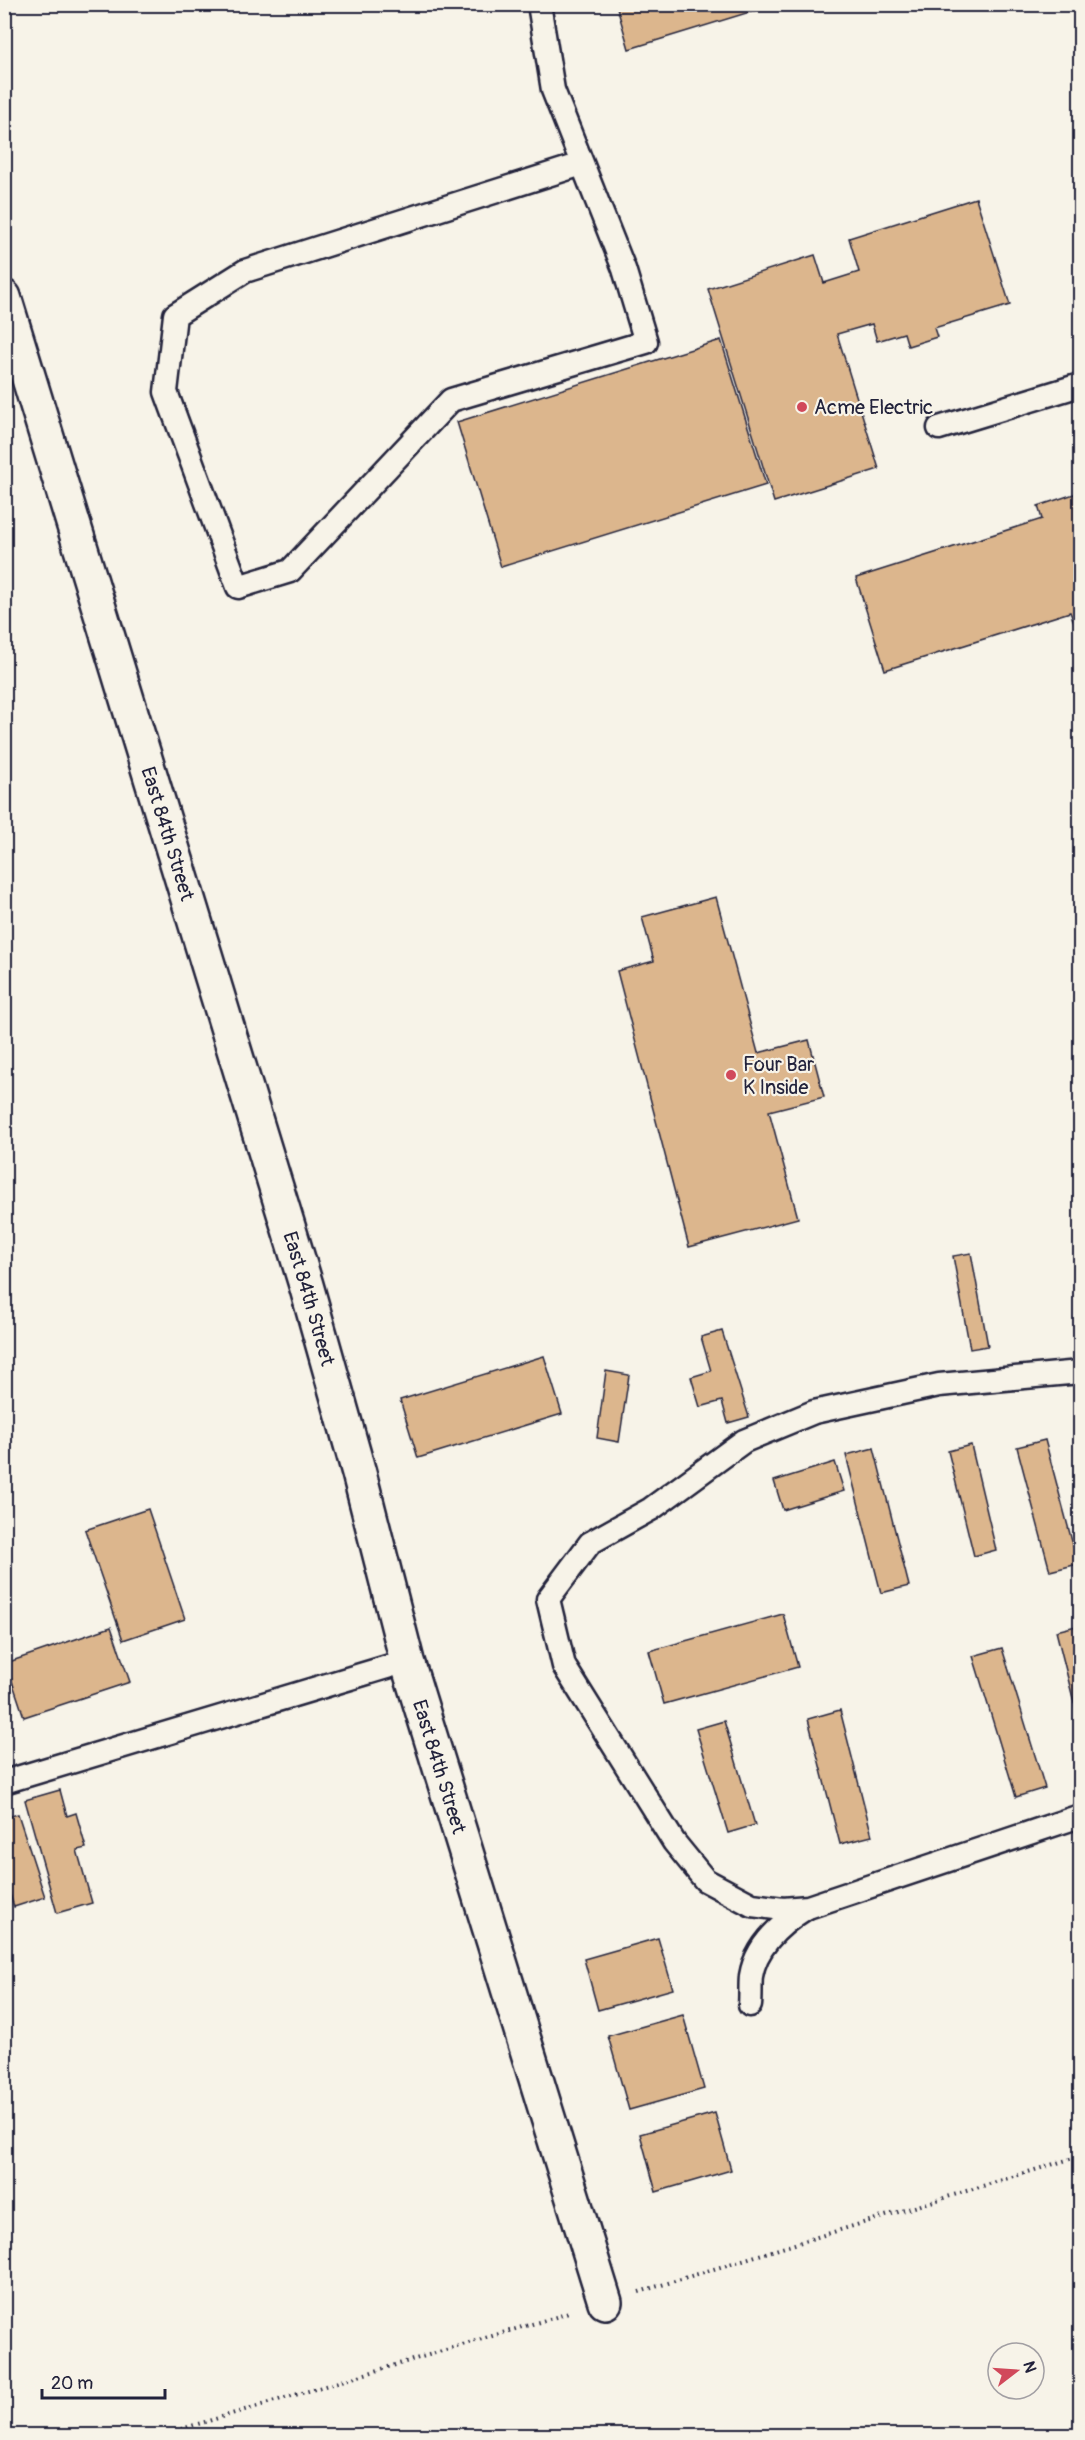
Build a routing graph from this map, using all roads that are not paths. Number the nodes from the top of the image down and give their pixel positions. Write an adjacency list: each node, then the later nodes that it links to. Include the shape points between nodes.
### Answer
1 (539, 4): 2 (lane, via 553,90)
2 (582, 164): 2 (lane, via 624,268 646,342 451,400 290,571 238,586 166,392 176,315 245,271)
3 (4, 297): 7 (street, East 84th Street, via 306,1285)
4 (1080, 385): 5 (lane)
5 (939, 428)
6 (1080, 1372): 10 (lane, via 939,1385 814,1412 744,1441 651,1509 590,1543 548,1599 564,1666 674,1842 705,1880 752,1905)
7 (407, 1661): 8 (lane); 12 (street, East 84th Street)
8 (4, 1782)
9 (1080, 1816): 10 (lane)
10 (808, 1907): 11 (lane, via 779,1927 764,1947 751,1976)
11 (750, 2005)
12 (605, 2302)

